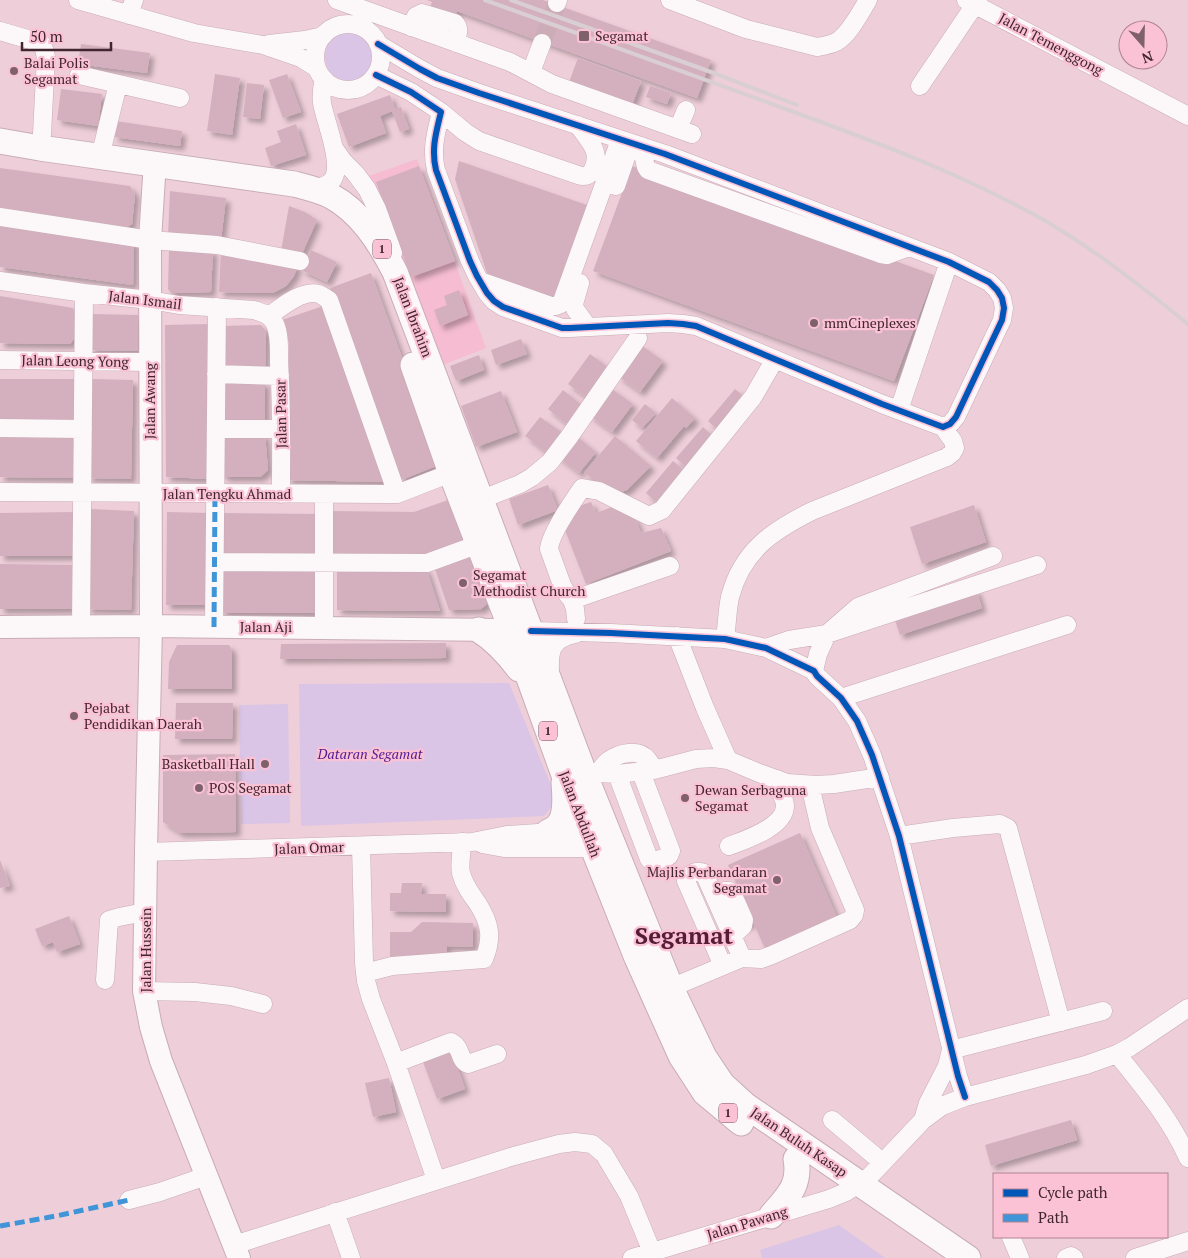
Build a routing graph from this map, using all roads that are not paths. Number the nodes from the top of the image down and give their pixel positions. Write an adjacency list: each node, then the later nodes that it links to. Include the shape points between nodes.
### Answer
1 (78, 0): 6 (street)
2 (337, 0): 12 (street)
3 (670, 0): 4 (street, via 746,29 816,47 838,41)
4 (868, 0)
5 (973, 2): 17 (street); 22 (street, Jalan Temenggong)
6 (132, 8): 11 (street, via 194,33)
7 (0, 32): 27 (street, via 41,43 44,49)
8 (323, 36): 10 (street, via 338,26 348,24 366,30); 11 (street); 13 (street, via 315,57)
9 (542, 43): 12 (street)
10 (378, 44): 15 (street, via 381,54); 24 (street, via 437,78)
11 (263, 45): 13 (street, via 301,58)
12 (531, 72): 20 (street, via 552,84 685,131)
13 (320, 74): 18 (street, via 333,86); 23 (street, via 322,103)
14 (79, 75): 16 (street)
15 (376, 75): 18 (street, via 366,85); 21 (street, via 411,92)
16 (118, 84): 19 (street); 30 (street)
17 (920, 86)
18 (344, 90): 23 (street)
19 (180, 98)
20 (686, 110)
21 (441, 112): 24 (street, via 479,141 586,176 596,163 596,155); 38 (street, via 433,149 435,165)
22 (1188, 116)
23 (327, 118): 28 (street)
24 (578, 125): 26 (street)
25 (0, 141): 27 (highway, Jalan Ibrahim / 1)
26 (630, 143): 36 (street); 38 (street, via 561,304 551,306); 44 (street, via 574,300)
27 (40, 148): 30 (highway, Jalan Ibrahim / 1)
28 (334, 148): 32 (street, via 336,173 333,179 329,184); 37 (street, via 372,197 391,246)
29 (0, 154): 31 (highway, Jalan Ibrahim / 1)
30 (100, 157): 32 (highway, Jalan Ibrahim / 1)
31 (154, 178): 34 (main road, Jalan Awang); 58 (highway, Jalan Ibrahim / 1, via 296,197 321,208 346,227 358,239 376,269)
32 (313, 189): 37 (highway, Jalan Ibrahim / 1, via 329,195 359,217)
33 (0, 217): 34 (street)
34 (150, 240): 35 (street, via 217,245); 41 (main road, Jalan Awang)
35 (300, 261)
36 (949, 262): 52 (street); 53 (street, via 989,282 1002,298 1004,308 1002,320 956,417)
37 (395, 272): 66 (highway, Jalan Ibrahim / 1)
38 (480, 281): 44 (street, via 494,302 504,307 562,328)
39 (0, 282): 40 (street, Jalan Ismail)
40 (84, 294): 41 (street, Jalan Ismail); 48 (street)
41 (150, 300): 42 (street, Jalan Ismail); 49 (main road, Jalan Awang)
42 (217, 307): 43 (street, Jalan Ismail, via 254,310); 50 (street)
43 (269, 316): 51 (street, Jalan Pasar, via 278,334); 65 (street, via 303,295 320,294 328,300)
44 (588, 327): 46 (street, via 640,324 696,326)
45 (638, 338): 66 (street, via 550,462 520,484)
46 (774, 359): 52 (street); 73 (street, via 753,397 662,510 649,516 599,491 582,488 549,545 562,584)
47 (0, 360): 48 (street, Jalan Leong Yong)
48 (83, 361): 49 (street, Jalan Leong Yong); 55 (street)
49 (149, 362): 61 (main road, Jalan Awang)
50 (216, 374): 51 (street); 56 (street)
51 (280, 376): 57 (street, Jalan Pasar)
52 (898, 410): 53 (street)
53 (944, 427): 85 (street, via 955,448 947,457 812,511 790,522 759,546 739,572 730,598)
54 (0, 428): 55 (street)
55 (83, 429): 60 (street)
56 (216, 429): 57 (street); 62 (street)
57 (281, 429): 63 (street, Jalan Pasar)
58 (451, 473): 65 (street, Jalan Tengku Ahmad); 67 (highway, Jalan Ibrahim / 1)
59 (0, 492): 60 (street, Jalan Tengku Ahmad)
60 (82, 493): 61 (street, Jalan Tengku Ahmad); 75 (street)
61 (151, 493): 62 (street, Jalan Tengku Ahmad); 76 (main road, Jalan Awang)
62 (215, 493): 63 (street, Jalan Tengku Ahmad); 69 (street)
63 (282, 494): 64 (street, Jalan Tengku Ahmad)
64 (324, 494): 65 (street, Jalan Tengku Ahmad); 70 (street)
65 (396, 494)
66 (480, 500): 82 (highway, Jalan Ibrahim / 1)
67 (479, 544): 70 (street, via 427,563); 82 (highway, Jalan Ibrahim / 1)
68 (993, 556): 83 (street, via 858,608)
69 (215, 562): 70 (street); 79 (street)
70 (324, 562): 80 (street)
71 (1038, 565): 83 (street)
72 (670, 566): 73 (street)
73 (572, 600): 77 (street)
74 (1067, 625): 89 (street)
75 (82, 626): 76 (main road, Jalan Aji); 78 (main road, Jalan Aji)
76 (151, 626): 79 (main road, Jalan Aji); 103 (main road, Jalan Hussein)
77 (578, 626): 82 (street); 84 (street); 88 (street, via 554,643)
78 (0, 627)
79 (214, 627): 80 (main road, Jalan Aji)
80 (324, 628): 81 (main road, Jalan Aji)
81 (479, 630): 82 (main road, Jalan Aji); 88 (highway, via 500,645 518,668)
82 (521, 631): 88 (highway, Jalan Abdullah / 1)
83 (827, 634): 86 (street, via 789,640); 87 (street)
84 (677, 636): 85 (street); 90 (street)
85 (725, 640): 86 (street)
86 (766, 648): 87 (street)
87 (814, 671): 89 (street)
88 (543, 690): 93 (highway, Jalan Abdullah / 1)
89 (841, 698): 94 (street, via 864,736)
90 (728, 760): 91 (street, via 696,759); 95 (street)
91 (648, 771): 92 (street); 92 (street, via 671,851 669,856 655,861 649,859); 93 (street, via 648,759 632,753 622,754)
92 (616, 774): 93 (street)
93 (583, 775): 97 (highway, via 565,803 558,824); 99 (highway, Jalan Abdullah / 1)
94 (880, 777): 96 (street); 98 (street)
95 (777, 779): 96 (street); 102 (street, via 784,800 783,814 767,830)
96 (810, 785): 105 (street, via 820,828 854,914 850,920 772,955 761,959)
97 (548, 832): 99 (street, Jalan Omar); 100 (street, Jalan Omar)
98 (899, 836): 114 (street, via 1000,824 1008,828); 117 (street)
99 (600, 839): 100 (street, Jalan Omar, via 504,848); 110 (highway, Jalan Abdullah / 1)
100 (467, 842): 101 (street, Jalan Omar); 107 (street, via 461,872 489,929 484,959 392,966)
101 (360, 846): 103 (street, Jalan Omar); 107 (street)
102 (729, 846)
103 (146, 852): 104 (main road, Jalan Hussein)
104 (145, 912): 108 (street, via 109,920); 109 (main road, Jalan Hussein)
105 (742, 958): 106 (street); 106 (street, via 704,873 693,872 686,881)
106 (723, 966): 110 (street)
107 (365, 974): 118 (street, via 371,999)
108 (105, 980)
109 (144, 991): 111 (street, via 196,992); 125 (main road, Jalan Hussein, via 161,1061)
110 (662, 991): 123 (highway, Jalan Buluh Kasap / 1, via 681,1056 705,1093 734,1118); 127 (highway, Jalan Buluh Kasap / 1, via 722,1084)
111 (263, 1004)
112 (1188, 1008): 116 (street)
113 (1103, 1011): 114 (street)
114 (1061, 1022): 117 (street)
115 (497, 1054): 118 (street, via 468,1064 452,1042)
116 (1117, 1054): 119 (street, via 1086,1066); 122 (street, via 1160,1110)
117 (949, 1058): 119 (street); 121 (street)
118 (396, 1063): 126 (street)
119 (959, 1099): 121 (street, via 942,1106)
120 (832, 1120): 124 (street)
121 (923, 1120): 124 (street)
122 (1188, 1158)
123 (796, 1159): 127 (highway, Jalan Buluh Kasap / 1); 130 (highway, via 798,1172 795,1183)
124 (882, 1162): 127 (street, via 869,1177)
125 (206, 1176): 128 (street); 133 (main road, Jalan Hussein)
126 (436, 1180): 129 (street); 134 (street, via 559,1144 592,1144 604,1154 629,1196)
127 (853, 1187): 130 (street, Jalan Pawang); 137 (highway, Jalan Buluh Kasap / 1); 138 (highway, Jalan Buluh Kasap / 1)
128 (129, 1200)
129 (335, 1212): 133 (street); 135 (street)
130 (771, 1216): 134 (street, Jalan Pawang)
131 (1011, 1238): 139 (street)
132 (1188, 1241): 142 (street)
133 (236, 1251)
134 (652, 1252): 136 (street, Jalan Pawang)
135 (351, 1258)
136 (632, 1258)
137 (944, 1258)
138 (968, 1258)
139 (1020, 1258)
140 (1066, 1258): 141 (street)
141 (1074, 1258)
142 (1135, 1258)

